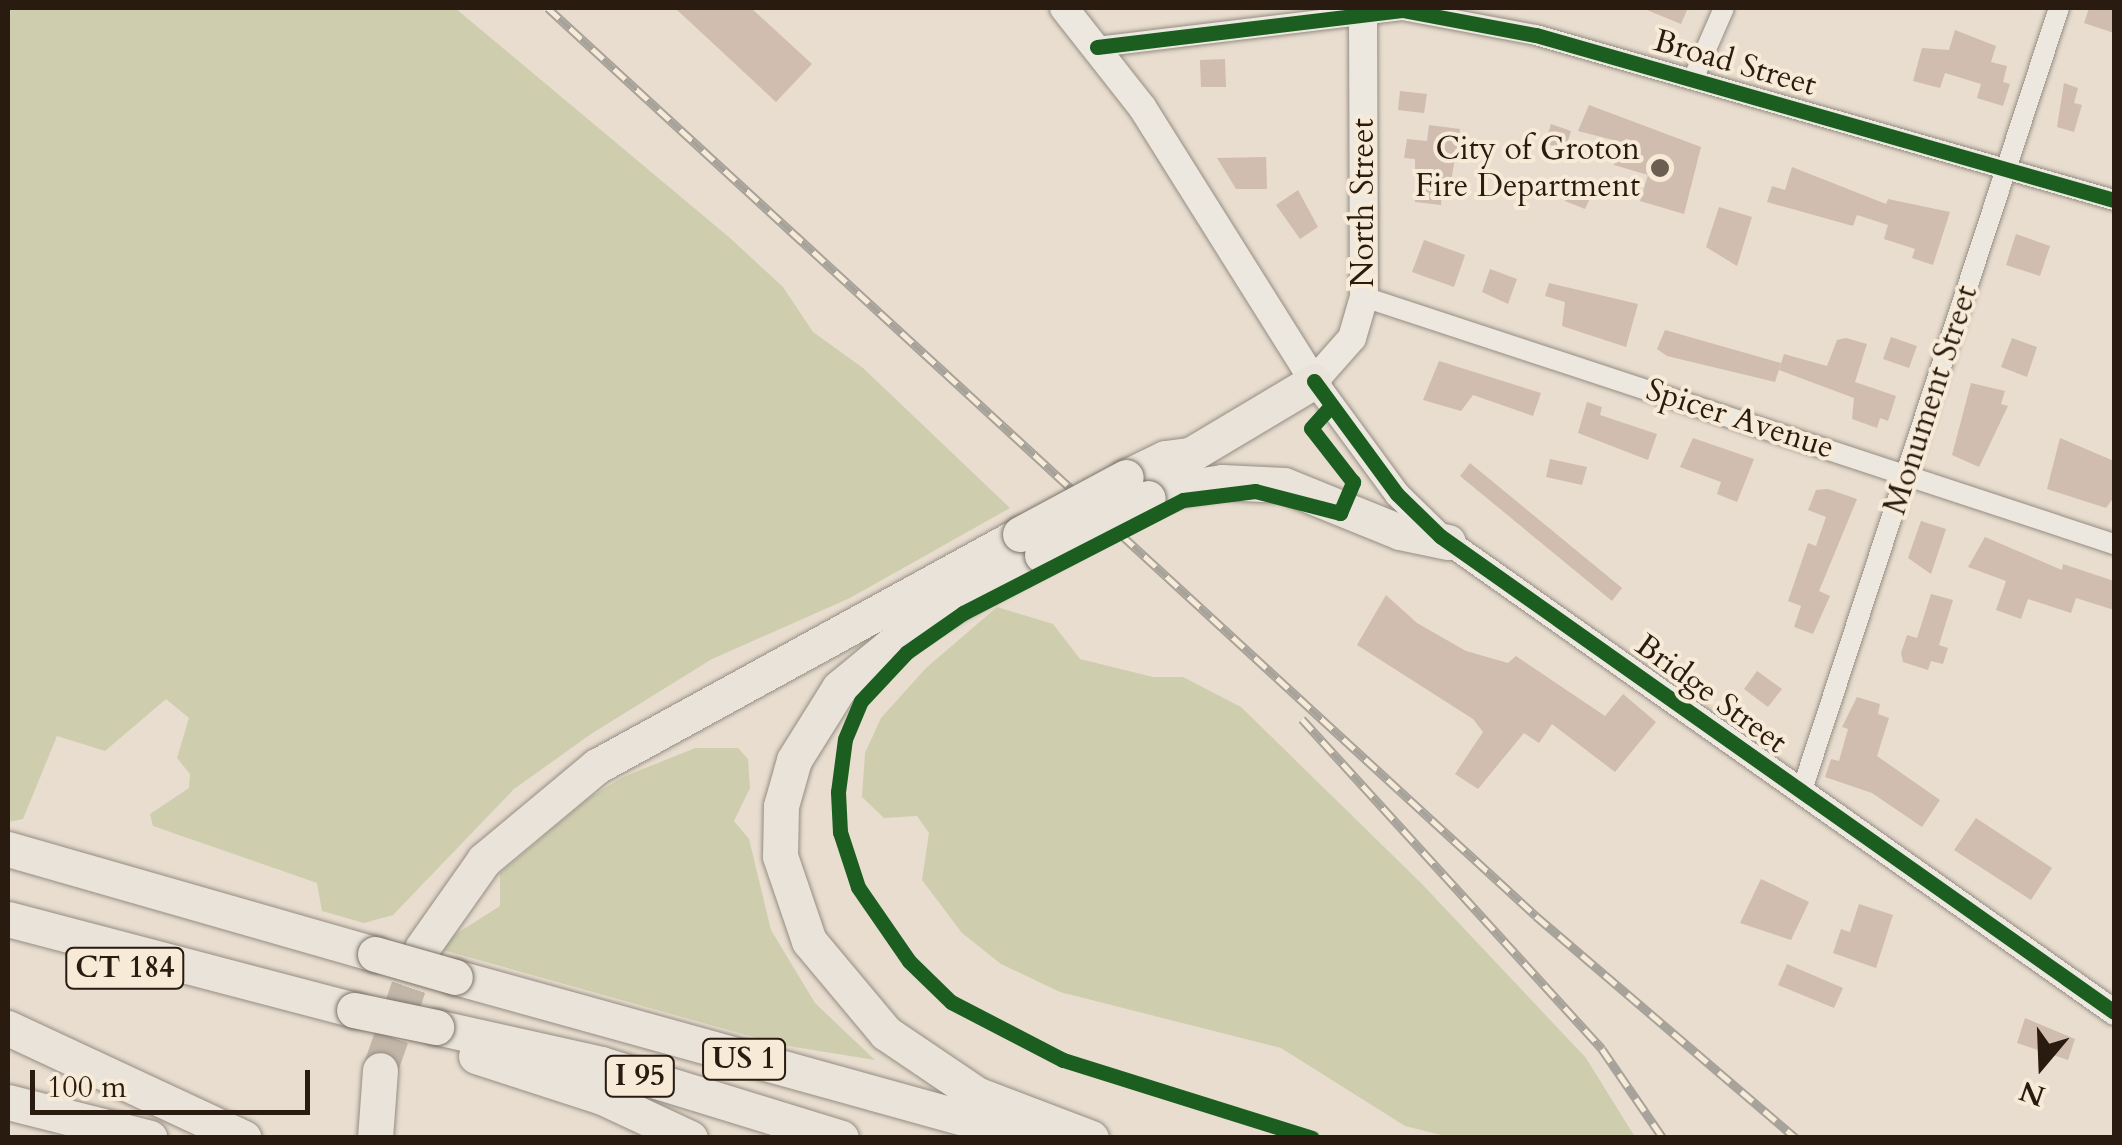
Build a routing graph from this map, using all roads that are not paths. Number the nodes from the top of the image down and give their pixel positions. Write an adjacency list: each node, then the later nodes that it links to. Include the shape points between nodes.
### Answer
1 (1064, 8): 5 (main road, Bridge Street)
2 (1724, 8): 6 (street)
3 (2059, 8): 7 (street, Monument Street)
4 (1363, 12): 5 (street, Broad Street); 6 (street, Broad Street, via 1402,10 1461,20); 9 (main road, North Street)
5 (1098, 47): 10 (main road, Bridge Street, via 1230,240)
6 (1694, 78): 7 (street, Broad Street)
7 (2005, 172): 8 (street, Broad Street); 11 (street, Monument Street)
8 (2114, 200)
9 (1364, 297): 10 (main road, North Street, via 1350,342); 11 (street, Spicer Avenue)
10 (1314, 381): 12 (highway, via 1190,455 1165,458); 13 (street, Bridge Street, via 1397,494)
11 (1907, 473): 15 (street, Spicer Avenue); 16 (street, Monument Street)
12 (1145, 489): 13 (highway, via 1278,484 1400,532); 14 (highway, bridge)
13 (1448, 542): 16 (street, Bridge Street)
14 (1031, 544): 20 (highway, via 596,766 484,860); 33 (highway, via 913,626 840,688 794,760 781,806 780,856 809,941 886,1033 976,1094)
15 (2114, 544)
16 (1801, 793): 22 (street, Bridge Street)
17 (8, 849): 32 (highway, US 1, bridge)
18 (8, 919): 21 (highway, I 95)
19 (8, 938): 21 (highway, CT 184, via 177,981)
20 (422, 948)
21 (244, 982): 24 (highway, I 95, bridge)
22 (2114, 1012)
23 (8, 1028): 28 (highway)
24 (434, 1034): 30 (highway); 31 (highway, I 95, via 601,1064)
25 (380, 1070): 29 (highway)
26 (8, 1102): 27 (highway)
27 (150, 1138)
28 (244, 1138)
29 (375, 1138)
30 (690, 1138)
31 (840, 1138)
32 (1033, 1138)
33 (1091, 1138)

